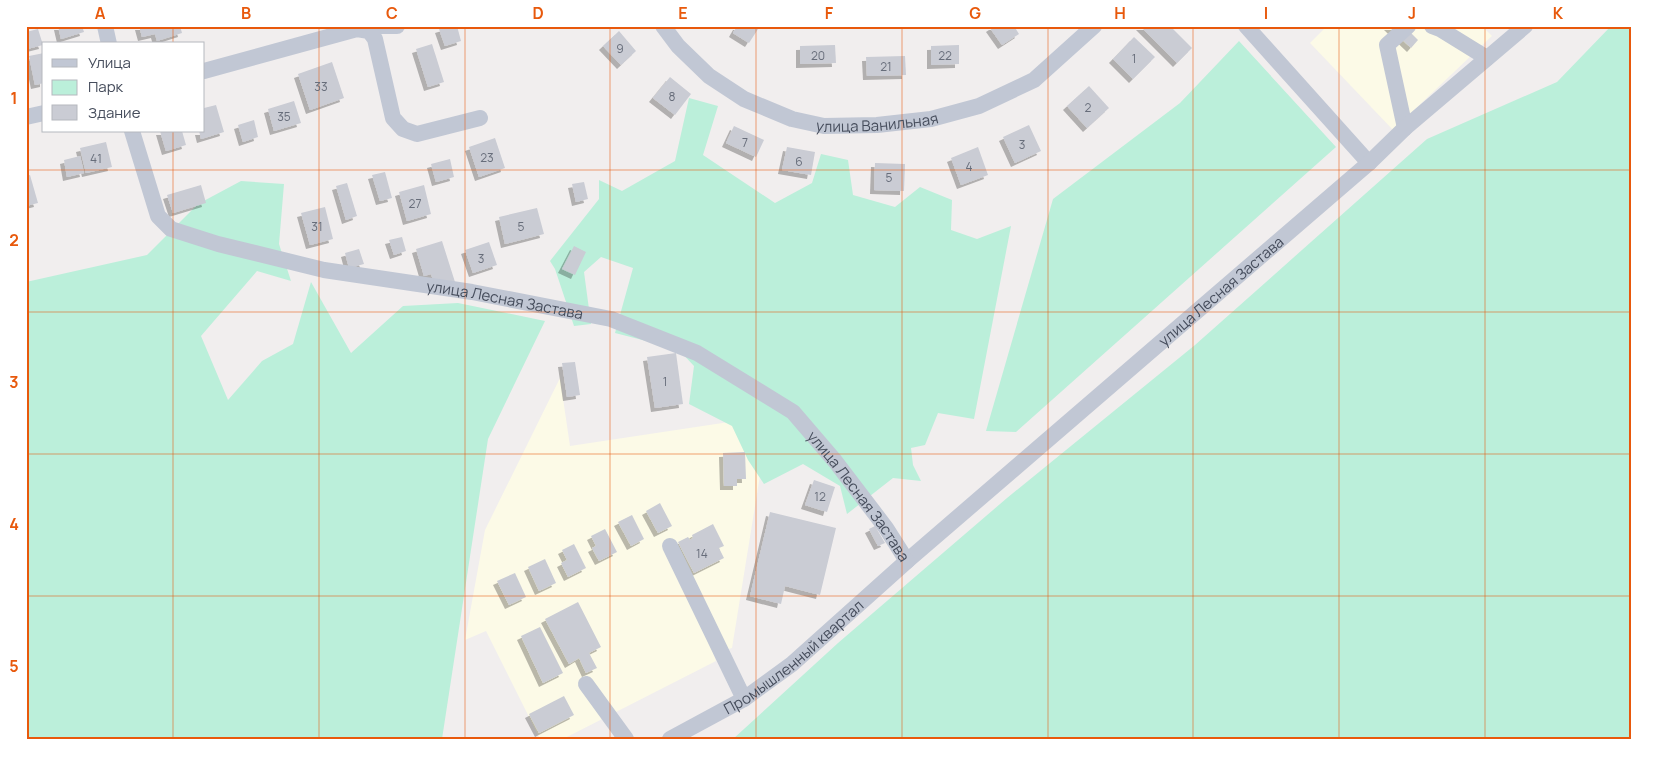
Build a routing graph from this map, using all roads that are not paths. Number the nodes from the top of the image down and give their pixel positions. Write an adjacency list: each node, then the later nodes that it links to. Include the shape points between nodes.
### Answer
1 (105, 26): 10 (street)
2 (378, 26): 3 (street)
3 (397, 26)
4 (663, 26): 5 (street, улица Ванильная, via 678,46 709,76 744,99 792,119 824,126 931,119 979,106 1034,80)
5 (1094, 26)
6 (1246, 26): 18 (street)
7 (1408, 26): 16 (street, via 1387,46)
8 (1432, 26): 11 (street)
9 (1525, 26): 11 (street, улица Лесная Застава)
10 (109, 42)
11 (1487, 58): 16 (street, улица Лесная Застава)
12 (205, 71): 15 (street, via 357,29 369,31 375,39 393,118 403,128 417,134)
13 (42, 113): 14 (street)
14 (26, 117)
15 (480, 118)
16 (1405, 128): 18 (street, улица Лесная Застава)
17 (132, 132): 20 (street, улица Лесная Застава, via 158,216 171,229 324,270 472,292 612,319 697,354 793,412 835,461)
18 (1368, 163): 20 (street, улица Лесная Застава)
19 (670, 546): 22 (street)
20 (907, 561): 22 (street, Промышленный квартал, via 792,664)
21 (586, 684): 24 (street)
22 (744, 699): 23 (street, Промышленный квартал)
23 (672, 738)
24 (626, 739)

